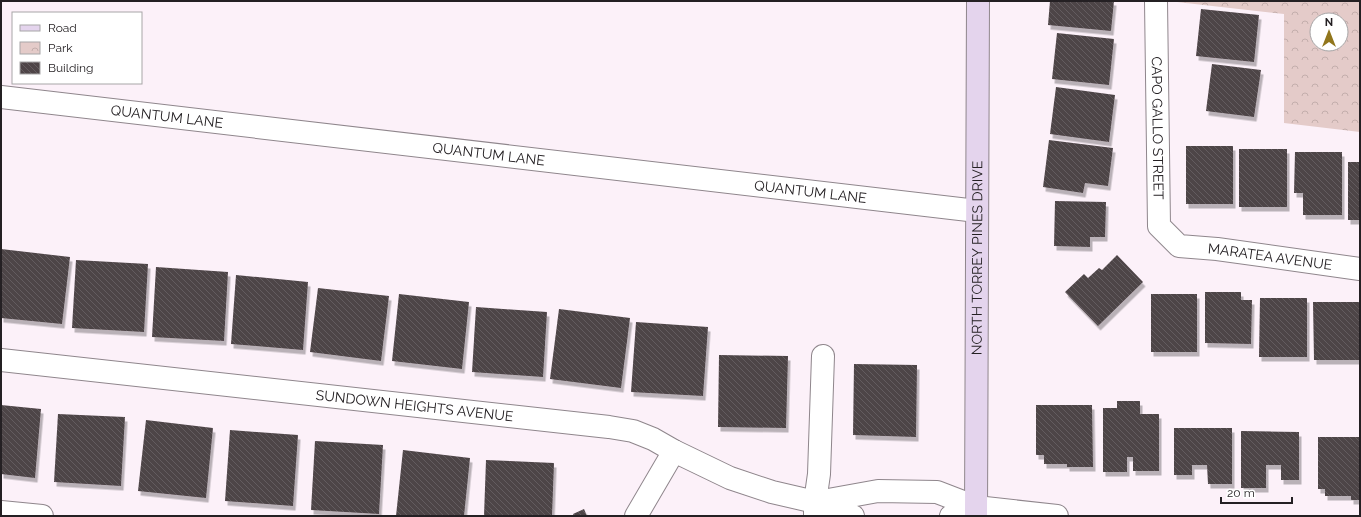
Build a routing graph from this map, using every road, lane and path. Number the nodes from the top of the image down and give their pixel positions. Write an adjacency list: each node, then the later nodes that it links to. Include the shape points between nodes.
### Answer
1 (978, 1): 4 (street, NORTH TORREY PINES DRIVE)
2 (1156, 1): 5 (street, CAPO GALLO STREET, via 1159,226)
3 (1, 97): 4 (street, QUANTUM LANE)
4 (977, 211): 12 (street, NORTH TORREY PINES DRIVE)
5 (1179, 246): 6 (street, MARATEA AVENUE)
6 (1360, 269)
7 (823, 356): 10 (street, via 819,474)
8 (1, 360): 9 (street, SUNDOWN HEIGHTS AVENUE, via 609,427 653,439)
9 (674, 451): 10 (street, SUNDOWN HEIGHTS AVENUE, via 730,478); 14 (street)
10 (815, 509): 12 (street, SUNDOWN HEIGHTS AVENUE, via 878,491 938,492); 15 (street, SUNDOWN HEIGHTS AVENUE)
11 (1, 512): 13 (street)
12 (976, 512): 16 (street); 17 (street)
13 (42, 516)
14 (636, 516)
15 (853, 516)
16 (951, 516)
17 (1057, 516)

